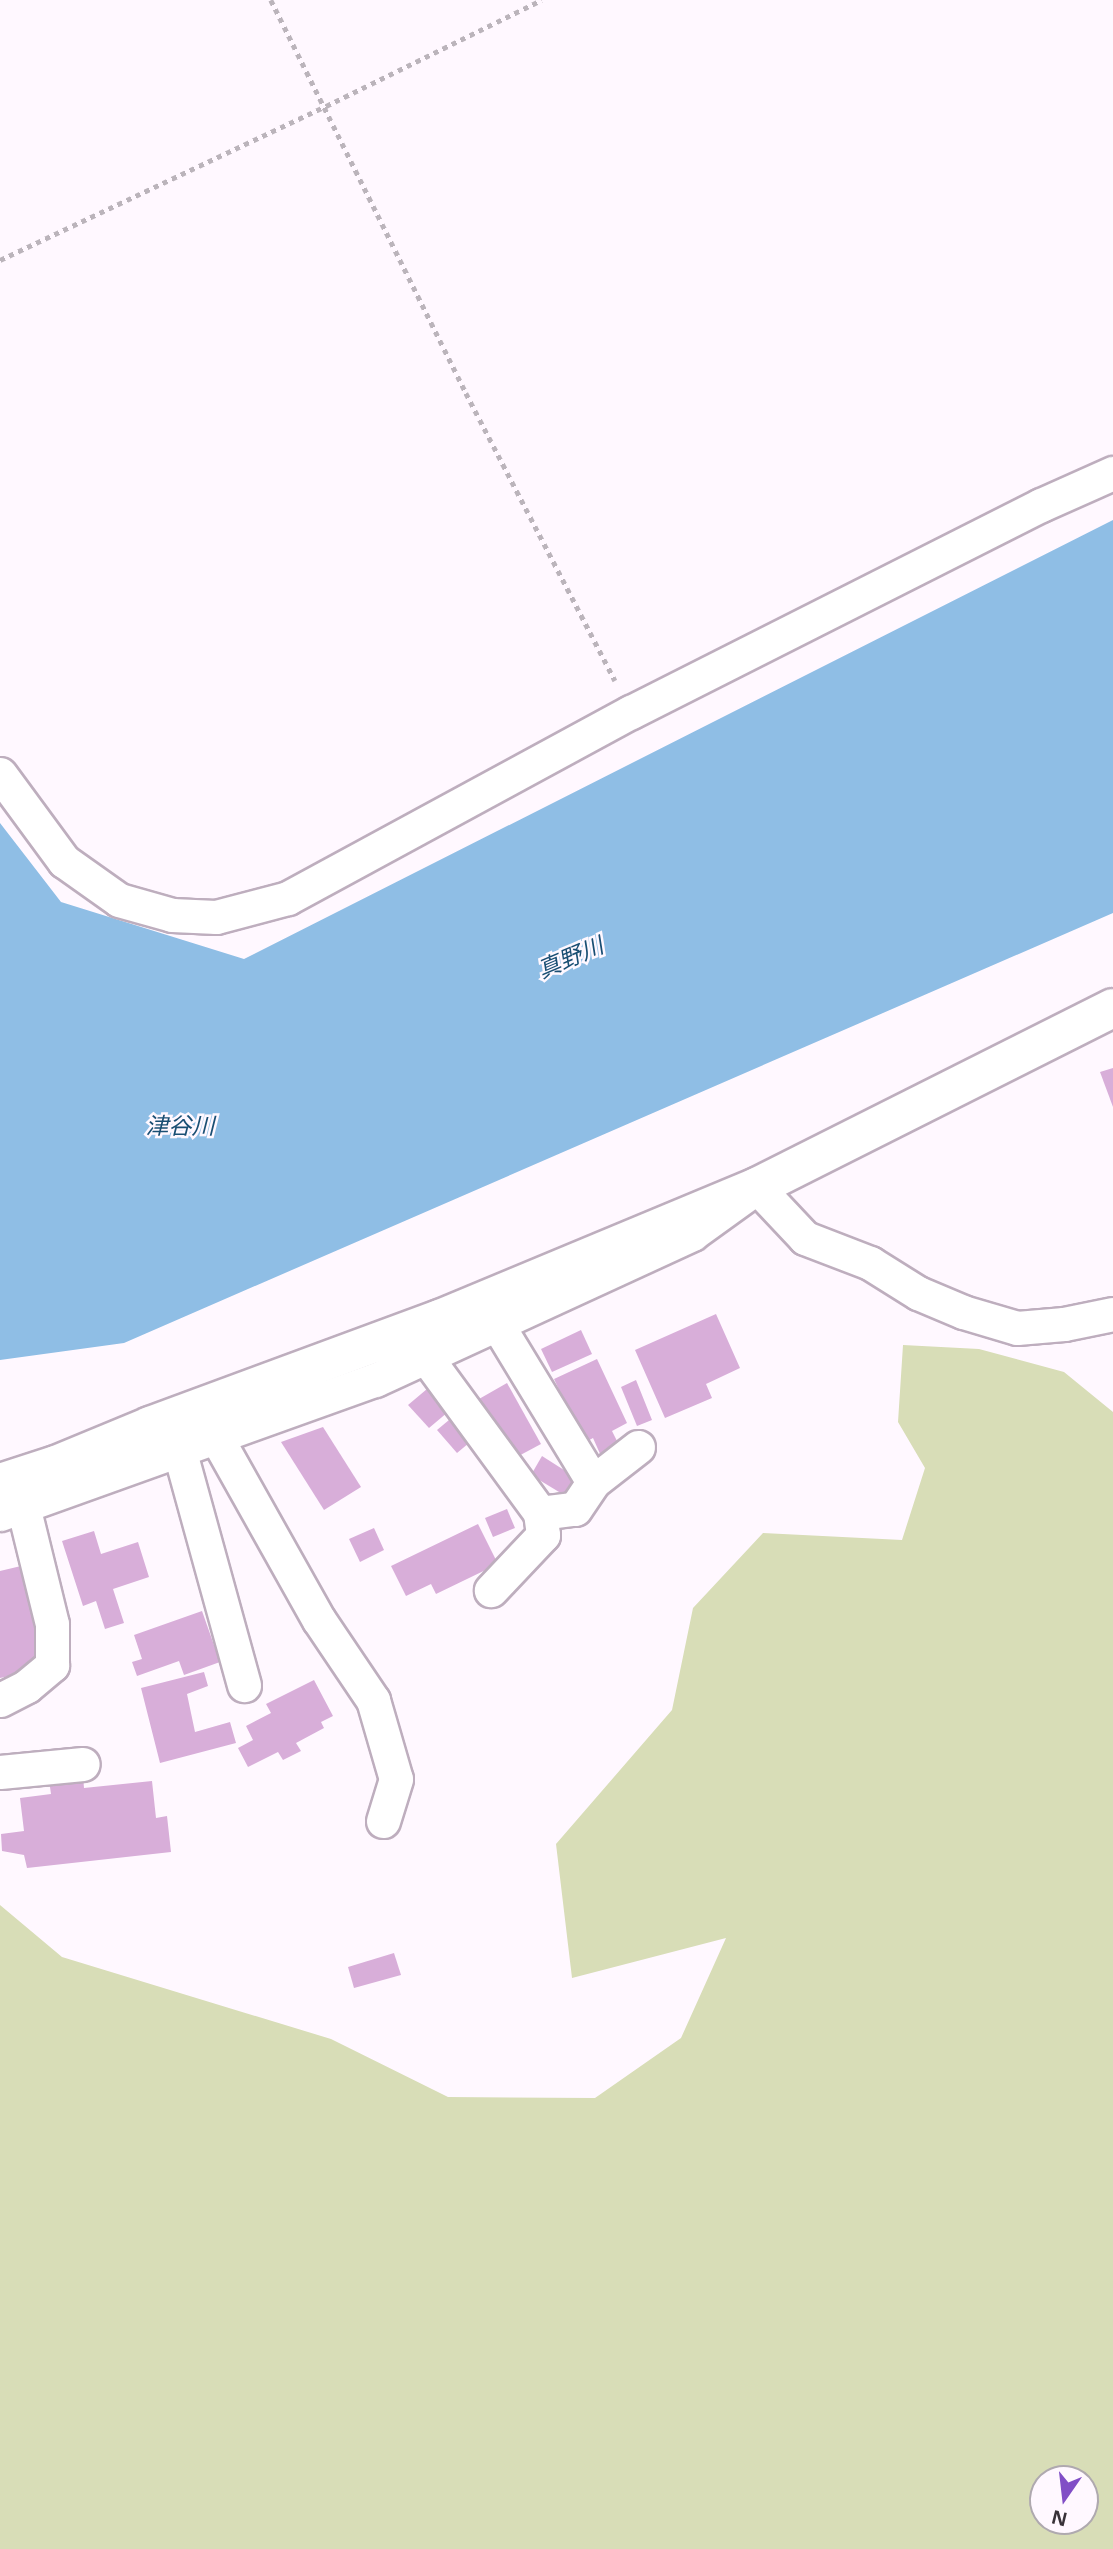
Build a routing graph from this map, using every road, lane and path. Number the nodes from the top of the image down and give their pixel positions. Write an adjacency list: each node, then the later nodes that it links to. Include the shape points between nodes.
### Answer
1 (271, 0): 3 (path)
2 (541, 0): 3 (path)
3 (326, 106): 4 (path); 6 (path, via 466,393)
4 (0, 260)
5 (1113, 473): 6 (street)
6 (631, 712): 7 (street, via 288,898 216,918 172,915 119,900 64,861)
7 (0, 774)
8 (1113, 1008): 9 (street)
9 (757, 1187): 10 (street, via 805,1238 870,1263 918,1293 962,1312 1017,1328); 11 (street, via 692,1234); 17 (street, via 440,1319 56,1465)
10 (1113, 1314)
11 (496, 1324): 12 (street); 16 (street)
12 (426, 1357): 13 (street, via 375,1380); 18 (street)
13 (215, 1436): 15 (street); 24 (street, via 319,1620 373,1700 396,1779)
14 (638, 1447): 16 (street)
15 (180, 1449): 17 (street); 20 (street)
16 (593, 1482): 18 (street, via 575,1509)
17 (8, 1501): 21 (street, via 51,1624 52,1665)
18 (540, 1513): 19 (street, via 543,1535)
19 (491, 1590)
20 (244, 1685)
21 (0, 1700)
22 (83, 1764): 23 (street)
23 (0, 1772)
24 (383, 1821)

